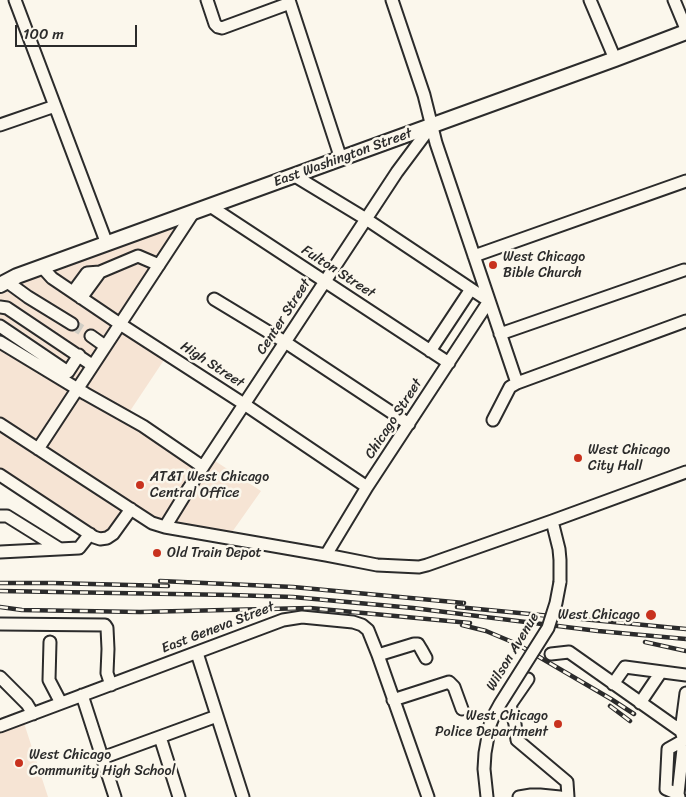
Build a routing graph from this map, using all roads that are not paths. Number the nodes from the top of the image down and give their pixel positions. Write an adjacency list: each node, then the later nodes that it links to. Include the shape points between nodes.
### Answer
1 (15, 0): 11 (street)
2 (207, 0): 8 (street, via 218,27)
3 (262, 0): 8 (street)
4 (392, 0): 13 (street)
5 (590, 0): 10 (street)
6 (674, 0): 9 (street)
7 (290, 1): 8 (street); 14 (street)
8 (267, 12)
9 (686, 30): 10 (main road, East Washington Street)
10 (615, 59): 13 (main road, East Washington Street)
11 (55, 106): 12 (street); 20 (street)
12 (0, 125)
13 (432, 125): 14 (main road, East Washington Street); 19 (street, Center Street); 21 (street)
14 (341, 159): 15 (main road, East Washington Street)
15 (295, 176): 17 (main road, East Washington Street); 19 (street)
16 (686, 181): 21 (street)
17 (210, 206): 18 (main road, East Washington Street); 25 (street, Fulton Street)
18 (193, 213): 20 (main road, East Washington Street); 22 (street)
19 (366, 219): 25 (street, Center Street); 27 (street)
20 (107, 244): 23 (main road, East Washington Street)
21 (474, 256): 30 (street)
22 (159, 265): 28 (street, via 138,256 100,272 87,273); 34 (street)
23 (42, 267): 26 (main road, East Washington Street); 28 (street, High Street)
24 (684, 270): 36 (street)
25 (325, 282): 39 (street, Center Street); 41 (street, Fulton Street)
26 (3, 283): 33 (street)
27 (470, 289): 30 (street); 41 (street)
28 (77, 295): 34 (street, High Street)
29 (214, 299): 39 (street)
30 (489, 301): 36 (street); 43 (street, Chicago Street)
31 (0, 307): 42 (street, via 7,308)
32 (686, 321): 45 (street)
33 (72, 324)
34 (120, 324): 40 (street); 47 (street, High Street)
35 (0, 326): 42 (street, via 68,372)
36 (500, 334): 45 (street)
37 (91, 336): 40 (street)
38 (0, 342): 46 (street)
39 (285, 342): 47 (street, Center Street); 50 (street)
40 (105, 346): 44 (street)
41 (430, 351): 43 (street, Fulton Street)
42 (79, 356): 44 (street)
43 (448, 363): 50 (street, Chicago Street)
44 (92, 365): 46 (street)
45 (517, 383): 48 (street, via 510,387)
46 (77, 389): 51 (street); 52 (street, via 143,426)
47 (244, 404): 52 (street, Center Street); 55 (street, High Street)
48 (493, 420)
49 (0, 424): 51 (street)
50 (409, 424): 55 (street, Chicago Street)
51 (38, 449): 56 (street)
52 (203, 467): 59 (street, Center Street)
53 (686, 472): 58 (street)
54 (0, 475): 60 (street)
55 (367, 487): 63 (street, Chicago Street)
56 (132, 509): 59 (street, via 152,523); 60 (street, via 114,534 100,539)
57 (0, 516): 61 (street, via 7,516)
58 (552, 521): 63 (street, via 419,567 377,565); 94 (street, Wilson Avenue, bridge, via 559,549 560,582 556,603 548,628 490,725 484,769)
59 (165, 527): 63 (street)
60 (90, 534): 61 (street, via 79,548)
61 (60, 549): 62 (street)
62 (0, 552)
63 (326, 555)
64 (0, 624): 75 (street, via 105,625 107,673)
65 (50, 642): 79 (street, via 49,680)
66 (197, 653): 68 (street, East Geneva Street, via 283,620 302,617 362,625 368,630); 75 (street, East Geneva Street); 83 (street)
67 (550, 654): 74 (street, via 569,652)
68 (378, 655): 69 (street, via 418,644); 78 (street)
69 (426, 658)
70 (661, 672): 71 (street); 74 (street, via 624,667); 80 (street)
71 (686, 675)
72 (0, 677): 82 (street)
73 (528, 679): 97 (street, via 510,704 517,740 567,782)
74 (613, 684): 80 (street)
75 (111, 685): 77 (street, East Geneva Street)
76 (686, 694): 85 (street)
77 (82, 695): 79 (street, East Geneva Street); 87 (street)
78 (393, 700): 81 (street, via 449,682); 93 (street)
79 (61, 703): 82 (street, East Geneva Street)
80 (640, 703): 85 (street)
81 (462, 709)
82 (33, 714): 84 (street, East Geneva Street)
83 (217, 716): 86 (street); 92 (street)
84 (0, 726)
85 (682, 736): 88 (street, via 668,749 666,789)
86 (160, 737): 87 (street); 91 (street)
87 (102, 758): 90 (street)
88 (678, 795)
89 (540, 796): 95 (street); 96 (street)
90 (115, 797)
91 (179, 797)
92 (243, 797)
93 (428, 797)
94 (487, 797)
95 (519, 797)
96 (560, 797)
97 (568, 797)

